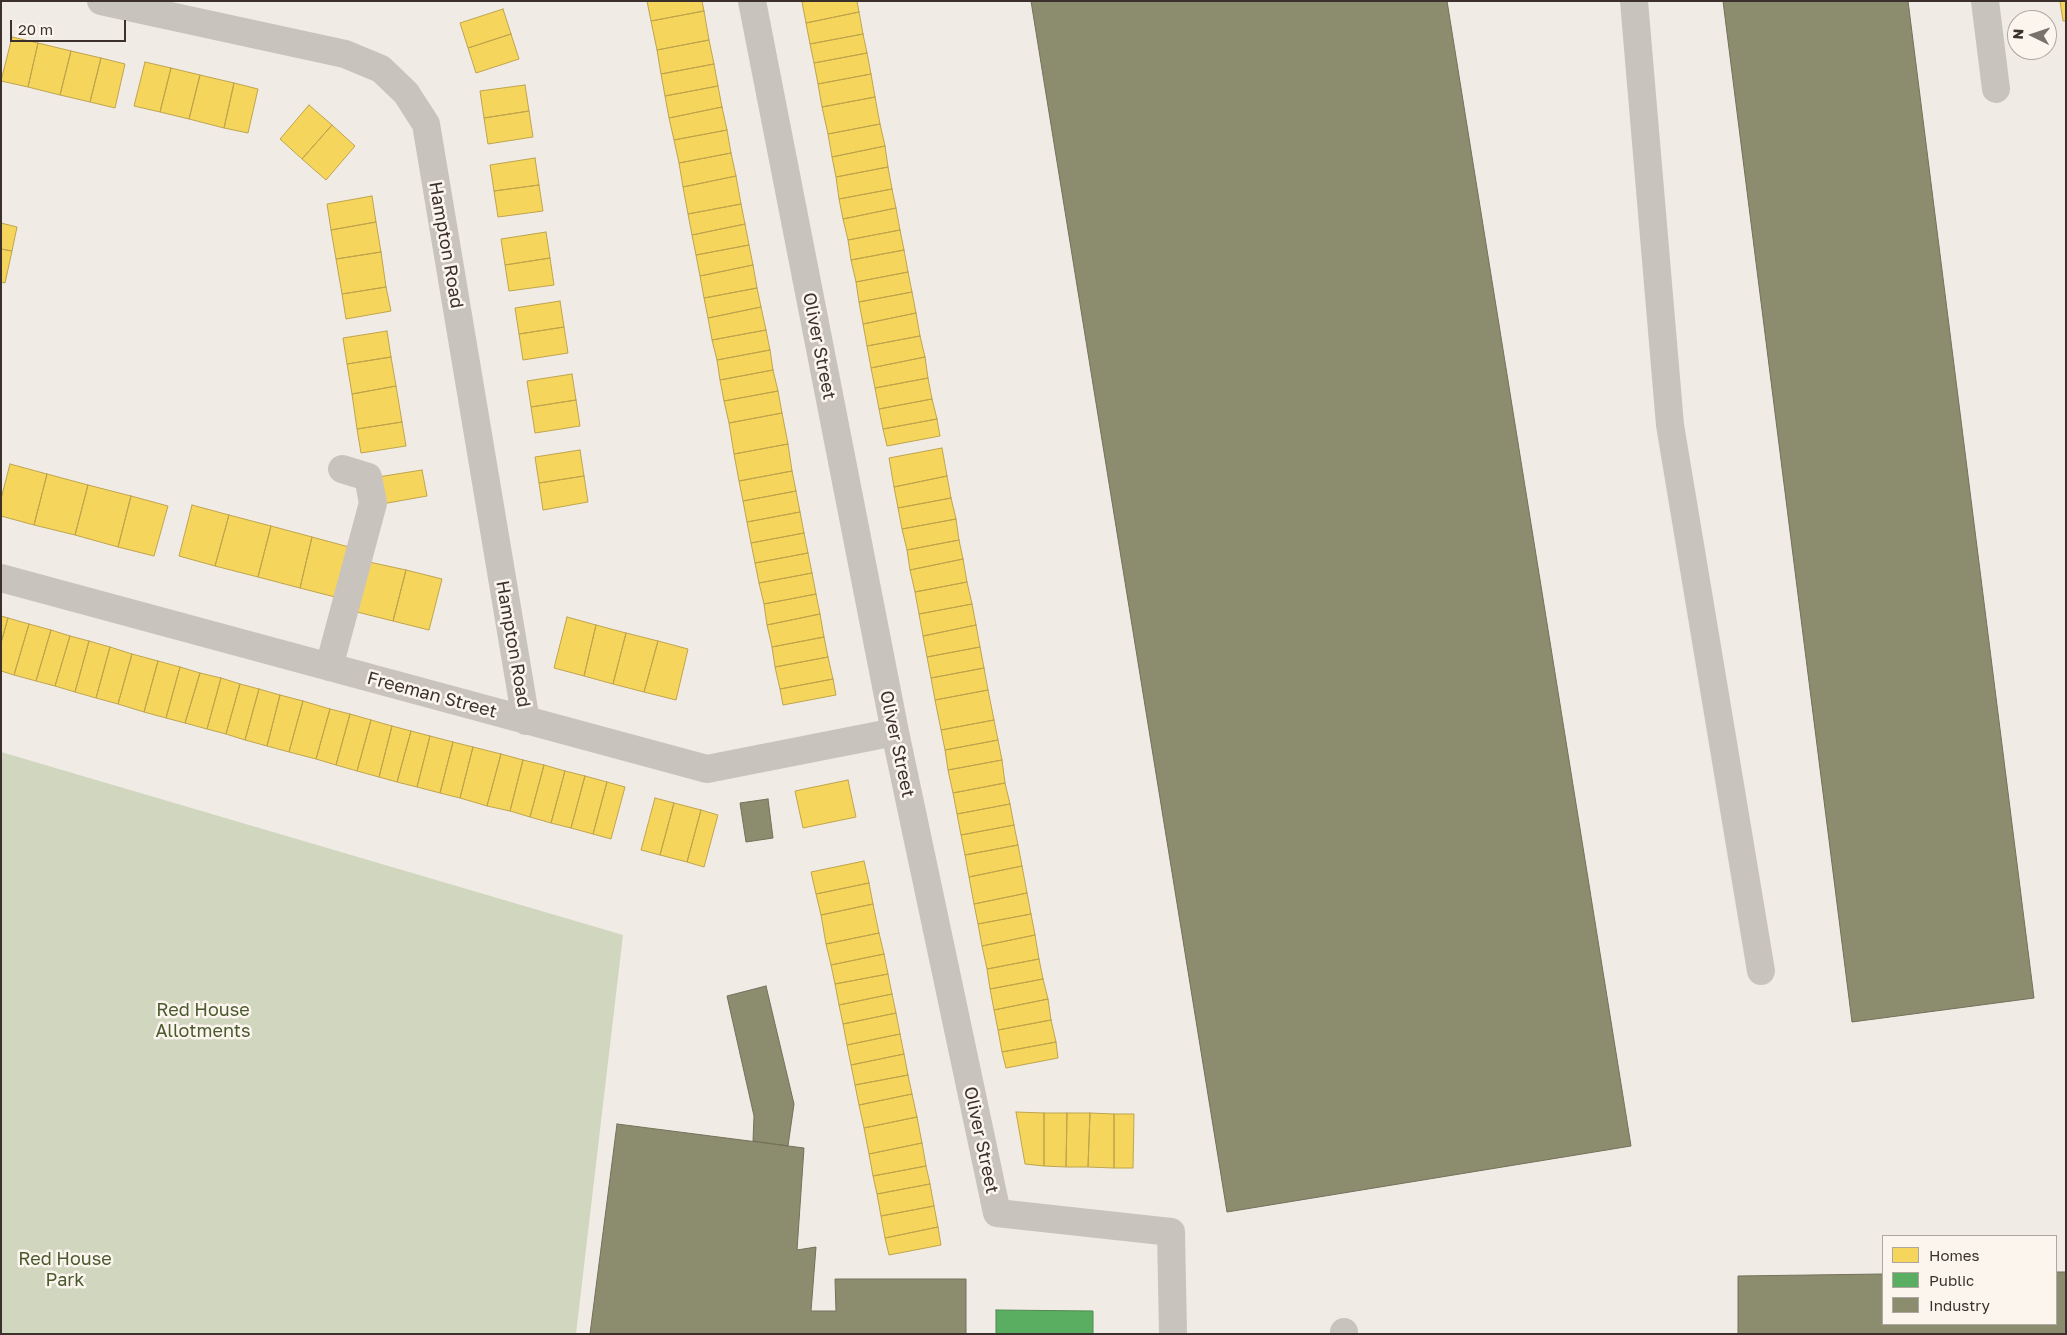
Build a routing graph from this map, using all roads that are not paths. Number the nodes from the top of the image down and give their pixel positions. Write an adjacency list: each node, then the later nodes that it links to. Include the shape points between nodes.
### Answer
1 (101, 1): 9 (street, Hampton Road, via 346,54 381,69 406,93 426,124)
2 (752, 1): 10 (street, Oliver Street)
3 (1634, 1): 11 (street, via 1670,425)
4 (1984, 1): 5 (street)
5 (1996, 89)
6 (342, 469): 8 (street, via 368,477 373,503)
7 (1, 578): 8 (street, Freeman Street)
8 (329, 667): 9 (street, Freeman Street)
9 (526, 721): 10 (street, Freeman Street, via 707,769)
10 (894, 732): 12 (street, Oliver Street, via 997,1213 1171,1232)
11 (1761, 971)
12 (1173, 1334)

